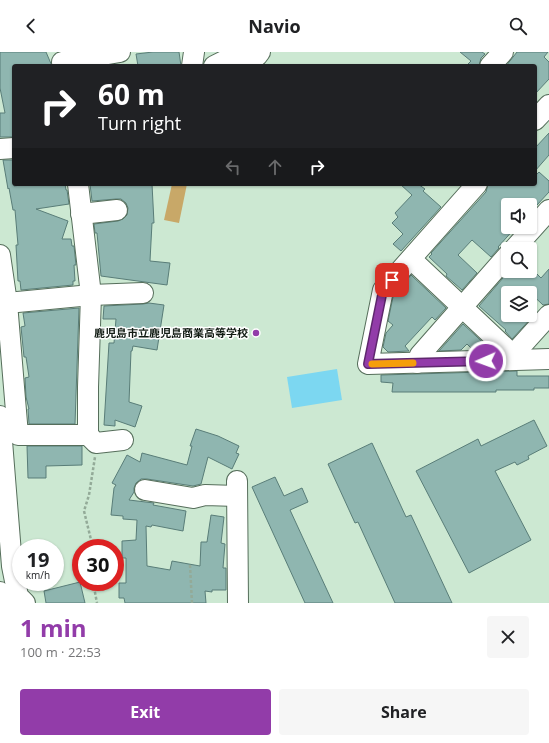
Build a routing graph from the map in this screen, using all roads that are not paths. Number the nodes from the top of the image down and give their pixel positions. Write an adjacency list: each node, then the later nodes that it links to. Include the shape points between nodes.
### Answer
1 (120, 52): 5 (street)
2 (194, 52): 6 (street)
3 (260, 52): 7 (street, via 257,56 226,60)
4 (503, 52): 8 (street)
5 (60, 60)
6 (192, 64)
7 (218, 64)
8 (492, 64)
9 (549, 105): 10 (street)
10 (537, 118)
11 (12, 148): 12 (street)
12 (0, 149)
13 (78, 186): 17 (street)
14 (470, 187): 20 (street)
15 (117, 210): 17 (street)
16 (549, 210): 18 (street)
17 (81, 214): 23 (street)
18 (520, 242)
19 (0, 255): 24 (street)
20 (411, 259): 25 (street); 29 (street, via 383,290 368,364)
21 (501, 263): 25 (street)
22 (143, 293): 23 (street)
23 (91, 295): 24 (street); 31 (street)
24 (7, 303): 31 (street, via 18,435)
25 (461, 307): 27 (street); 29 (street, via 420,355)
26 (549, 315): 27 (street)
27 (513, 357): 28 (street); 29 (street)
28 (549, 359)
29 (417, 363)
30 (0, 416): 36 (street, via 12,566 18,596)
31 (92, 439): 32 (street)
32 (122, 440)
33 (145, 490): 37 (street, via 193,498 237,488)
34 (0, 592): 35 (street)
35 (17, 603)
36 (24, 603)
37 (238, 603)

